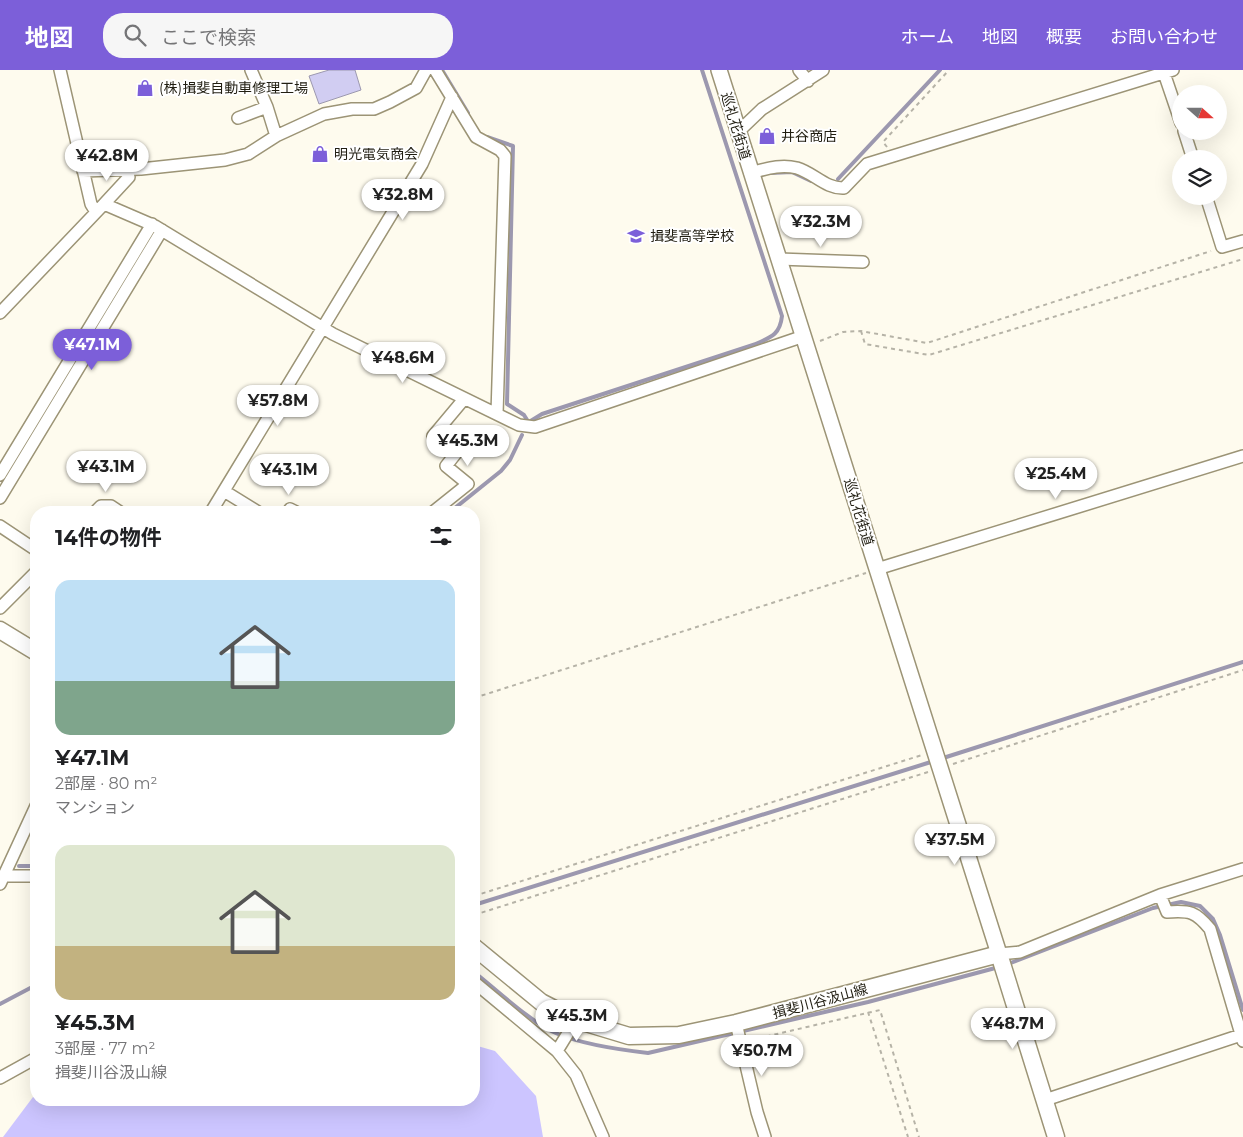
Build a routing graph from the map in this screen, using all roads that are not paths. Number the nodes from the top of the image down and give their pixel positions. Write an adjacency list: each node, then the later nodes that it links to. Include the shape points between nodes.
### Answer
1 (60, 70): 16 (street)
2 (251, 70): 12 (street)
3 (426, 70): 15 (street, via 416,88 374,109 324,114)
4 (435, 70): 11 (street)
5 (719, 70): 14 (street, 巡礼花街道)
6 (799, 70): 9 (street)
7 (823, 70): 9 (street)
8 (1169, 71): 10 (street); 17 (street, via 867,164 844,188 835,188 798,169 778,166)
9 (808, 81): 14 (street, via 762,109)
10 (1172, 85)
11 (452, 97): 27 (street, via 422,164); 30 (street, via 476,137 505,156)
12 (267, 107): 13 (street); 15 (street)
13 (238, 118)
14 (738, 132): 17 (street, 巡礼花街道)
15 (276, 136): 16 (street, via 248,154 225,160)
16 (83, 171): 20 (street, via 91,204)
17 (750, 173): 24 (street, 巡礼花街道)
18 (129, 177): 20 (street)
19 (1209, 205): 23 (street, via 1222,247)
20 (100, 208): 21 (street); 26 (street)
21 (152, 224): 22 (street); 32 (street)
22 (162, 230): 27 (street); 34 (street)
23 (1243, 241)
24 (779, 260): 25 (street); 28 (street, 巡礼花街道)
25 (863, 262)
26 (0, 313)
27 (322, 328): 29 (street); 33 (street)
28 (806, 341): 30 (street, via 535,426 519,425); 40 (street, 巡礼花街道)
29 (464, 399): 30 (street); 37 (street, via 432,436 457,452 446,466 468,484)
30 (497, 414)
31 (1243, 456): 40 (street)
32 (0, 475)
33 (224, 491): 35 (street); 36 (street)
34 (0, 498)
35 (214, 506)
36 (248, 506)
37 (440, 506)
38 (0, 526): 39 (street)
39 (30, 546)
40 (877, 569): 51 (street, 巡礼花街道)
41 (30, 578): 42 (street)
42 (0, 608)
43 (0, 630): 44 (main road)
44 (30, 648)
45 (30, 819): 48 (street)
46 (1243, 869): 49 (street)
47 (30, 877): 48 (street)
48 (1, 879)
49 (1160, 895): 51 (street, via 1020,952); 55 (street, via 1167,912 1182,910 1198,915 1210,929)
50 (480, 952): 53 (main road, 揖斐川谷汲山線, via 541,1002)
51 (999, 954): 54 (main road, 揖斐川谷汲山線); 59 (main road)
52 (480, 987): 56 (street)
53 (576, 1020): 54 (main road, 揖斐川谷汲山線, via 629,1036 679,1035); 56 (street)
54 (736, 1023): 61 (street)
55 (1242, 1038): 59 (street)
56 (557, 1051): 60 (street, via 576,1075)
57 (30, 1061): 58 (street)
58 (0, 1078)
59 (1045, 1100): 62 (main road)
60 (603, 1137)
61 (765, 1137)
62 (1056, 1137)

